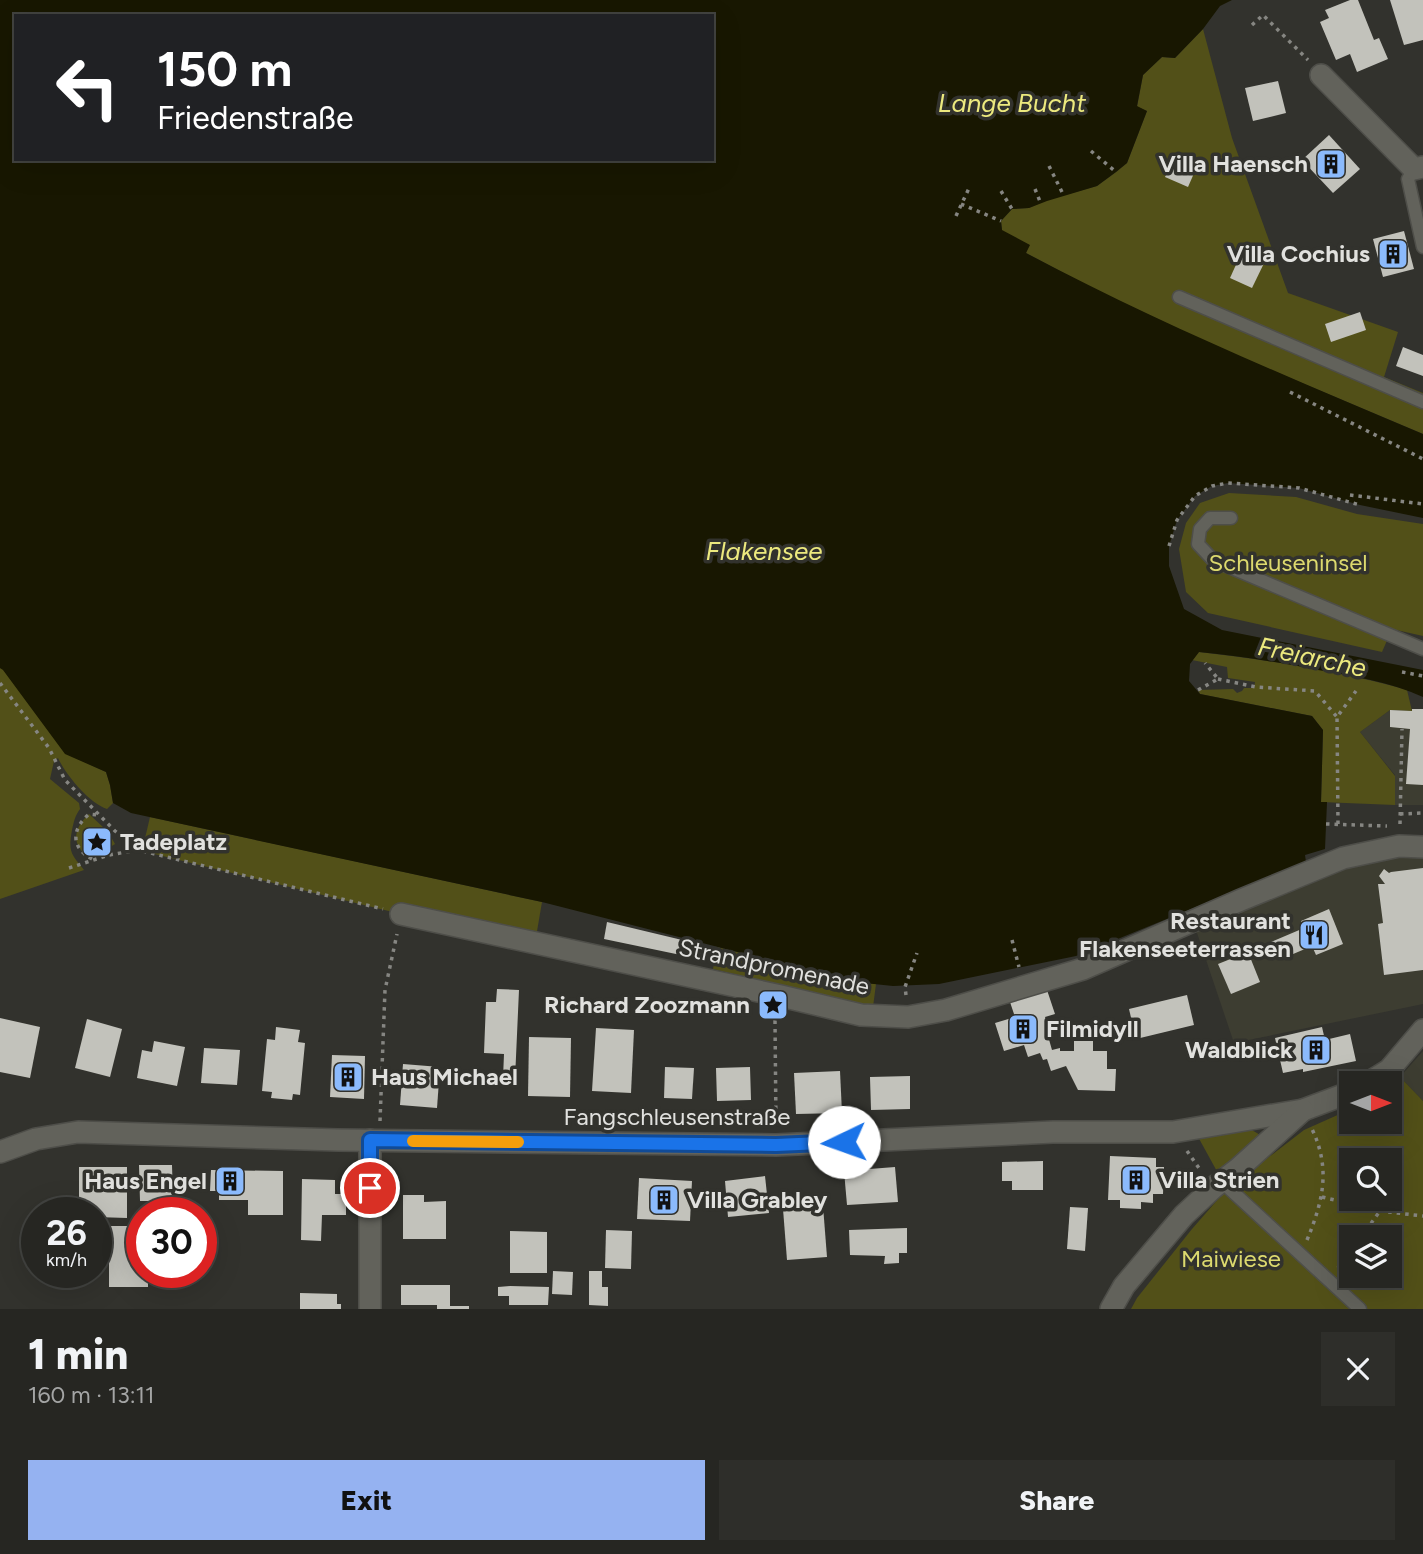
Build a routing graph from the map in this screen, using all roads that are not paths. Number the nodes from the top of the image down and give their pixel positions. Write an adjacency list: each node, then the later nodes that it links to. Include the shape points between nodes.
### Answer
1 (1321, 75): 2 (street)
2 (1418, 168): 3 (lane, via 1408,179)
3 (1423, 247)
4 (1179, 297): 5 (lane)
5 (1423, 402)
6 (1231, 518): 7 (lane, via 1210,518 1200,529 1198,544 1213,559)
7 (1423, 649)
8 (1423, 847): 9 (street, Strandpromenade, via 1399,836 1083,969 908,1017 861,1015)
9 (401, 914)
10 (1423, 1030): 11 (street)
11 (1387, 1071)
12 (1339, 1099): 13 (street, Fangschleusenstraße)
13 (1306, 1117): 14 (street, Fangschleusenstraße, via 1173,1132 1053,1132 776,1145); 16 (street)
14 (375, 1140): 15 (street, Fangschleusenstraße, via 78,1132 36,1139); 17 (street)
15 (0, 1152)
16 (1217, 1184): 18 (street, via 1184,1215 1124,1286); 19 (lane)
17 (370, 1309)
18 (1111, 1309)
19 (1360, 1309)

